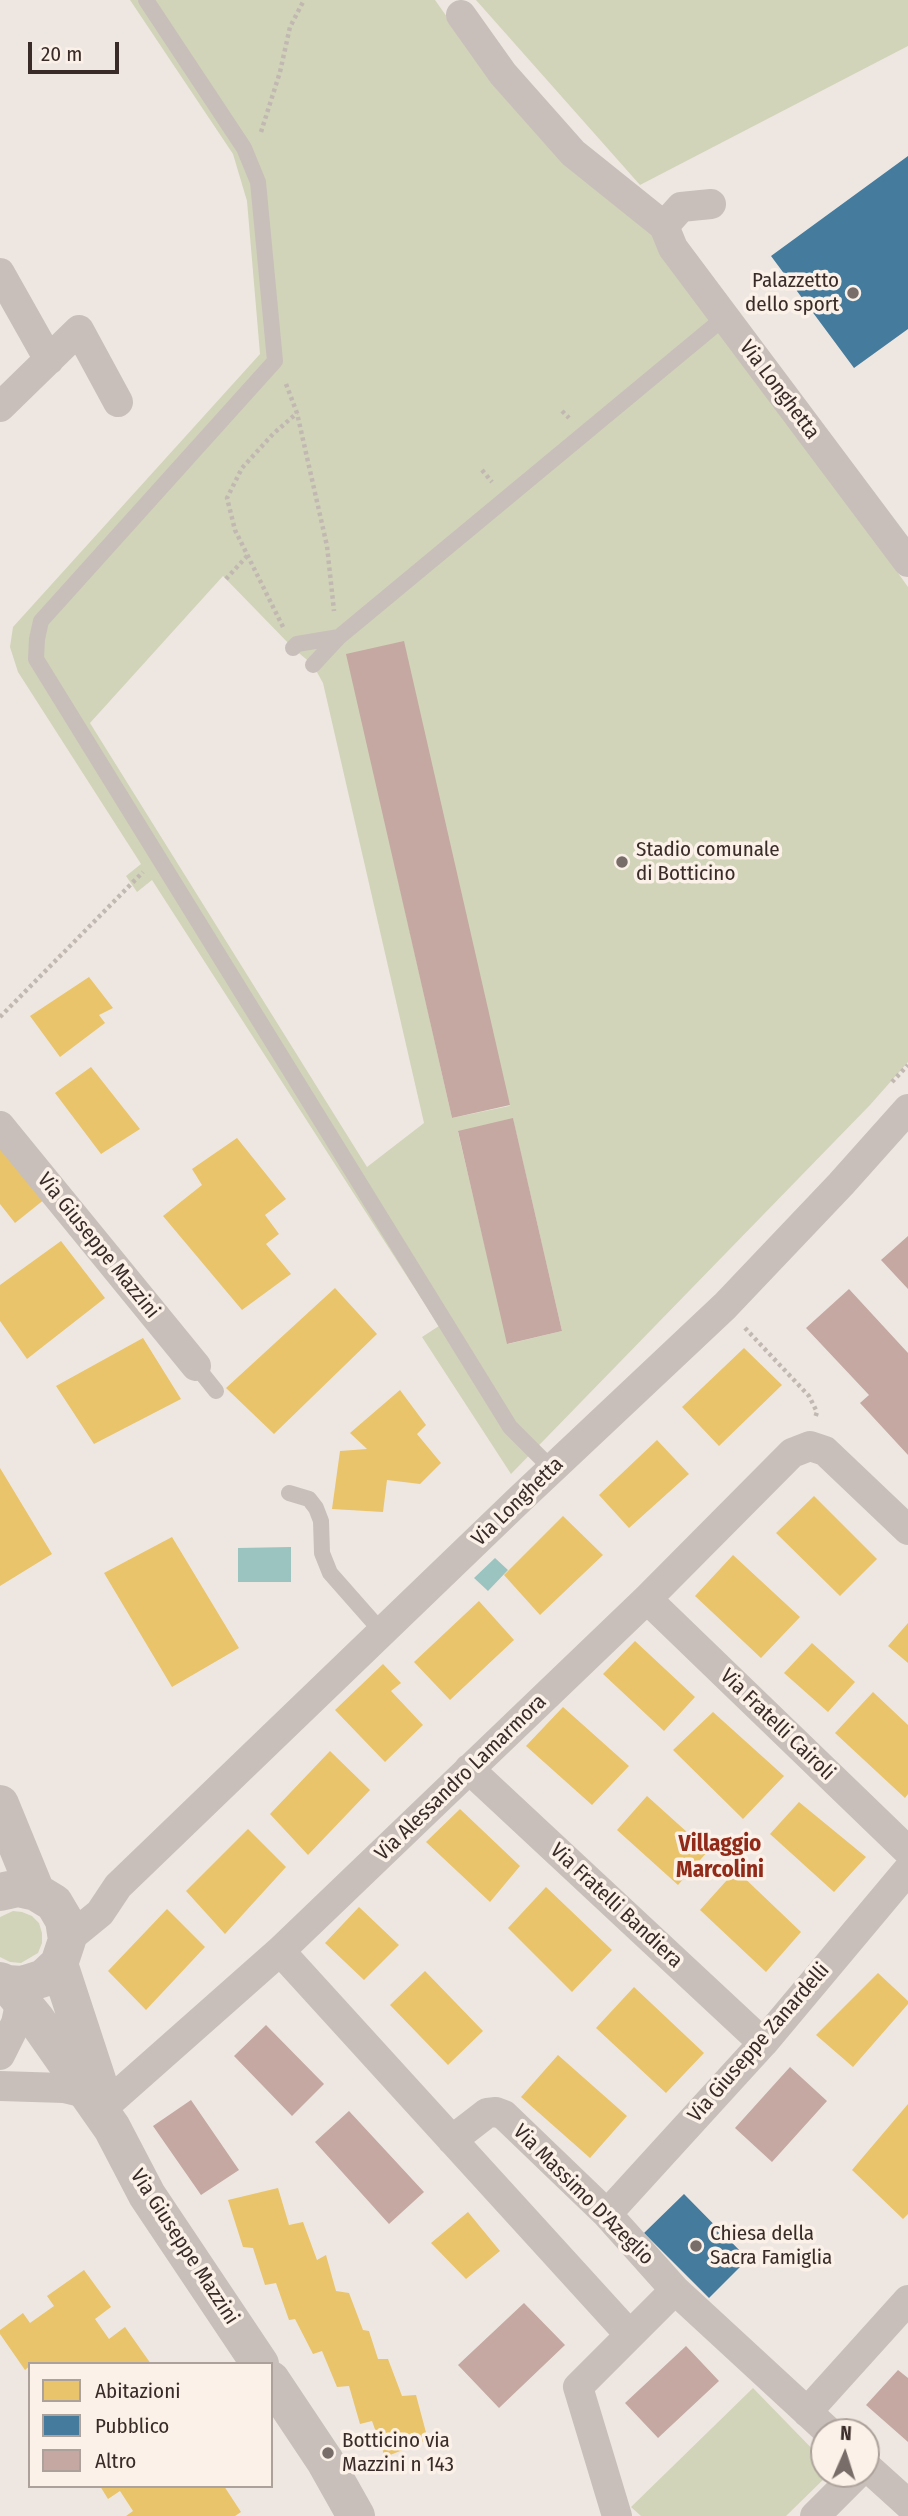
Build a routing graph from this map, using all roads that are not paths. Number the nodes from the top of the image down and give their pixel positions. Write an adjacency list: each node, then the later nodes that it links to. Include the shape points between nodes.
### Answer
1 (146, 0): 16 (lane, via 244,148 258,183 275,361 41,621 36,659 154,837 158,857 352,1157 510,1427)
2 (461, 15): 4 (street, via 503,74 573,153)
3 (711, 204): 4 (street, via 681,207)
4 (664, 226): 6 (street, Via Longhetta, via 673,248)
5 (0, 273): 7 (street)
6 (725, 317): 10 (street, Via Longhetta); 11 (lane)
7 (49, 360): 8 (street, via 79,330); 9 (street)
8 (118, 402)
9 (0, 407)
10 (908, 562)
11 (339, 637): 11 (lane, via 301,653)
12 (906, 1114): 16 (street, Via Longhetta, via 725,1306)
13 (0, 1126): 14 (street, Via Giuseppe Mazzini)
14 (195, 1366): 15 (lane)
15 (216, 1391)
16 (552, 1469): 20 (street, Via Longhetta)
17 (289, 1493): 20 (lane, via 309,1499 316,1508 322,1553 330,1573)
18 (908, 1530): 19 (street, Via Alessandro Lamarmora, via 825,1451 810,1446 792,1453)
19 (647, 1599): 21 (street, Via Alessandro Lamarmora); 23 (street, Via Fratelli Cairoli)
20 (382, 1632): 25 (street, Via Longhetta)
21 (469, 1769): 27 (street, Via Alessandro Lamarmora); 30 (street, Via Fratelli Bandiera)
22 (0, 1804): 26 (street, Via Giuseppe Mazzini)
23 (908, 1851)
24 (908, 1870): 30 (street, Via Giuseppe Zanardelli)
25 (118, 1886): 26 (street, Via Longhetta, via 82,1903); 28 (street, Via Longhetta)
26 (30, 1896): 28 (street, Via Giuseppe Mazzini, via 64,1920)
27 (280, 1951): 33 (street, Via Alessandro Lamarmora); 34 (street)
28 (63, 1952): 29 (street, via 44,1978); 33 (street, Via Giuseppe Mazzini)
29 (9, 1988): 31 (street, via 16,2023); 33 (street, Via Giuseppe Mazzini)
30 (762, 2043): 35 (street, Via Giuseppe Zanardelli)
31 (0, 2055)
32 (0, 2085): 33 (street, via 64,2088)
33 (102, 2109): 39 (street, Via Giuseppe Mazzini, via 148,2195)
34 (453, 2140): 35 (street, Via Massimo D'Azeglio, via 487,2113 504,2115); 38 (street)
35 (607, 2214): 36 (street, Via Massimo D'Azeglio)
36 (675, 2290): 38 (street); 41 (street, Via Massimo D'Azeglio)
37 (908, 2300): 41 (street)
38 (629, 2334): 47 (street, via 578,2387)
39 (259, 2362)
40 (273, 2383): 46 (street)
41 (807, 2412): 42 (street, Via Massimo D'Azeglio)
42 (814, 2418)
43 (880, 2479): 45 (street)
44 (843, 2488): 48 (street)
45 (908, 2504)
46 (356, 2516)
47 (617, 2516)
48 (815, 2516)

